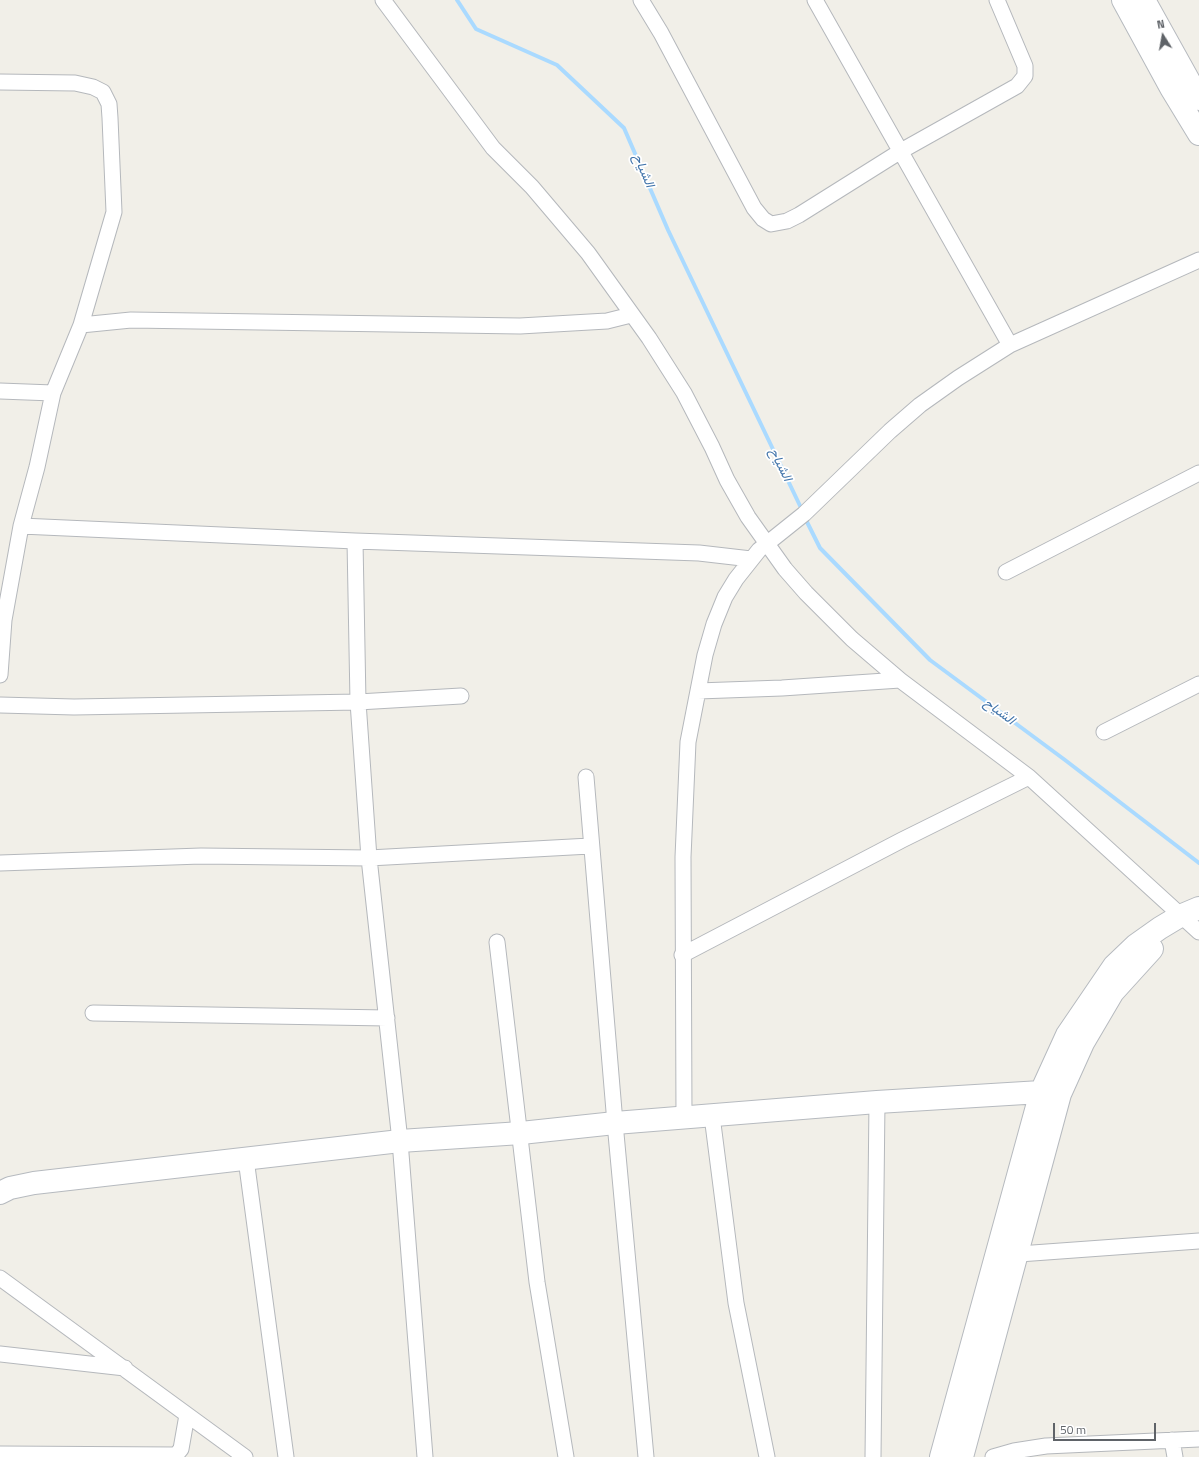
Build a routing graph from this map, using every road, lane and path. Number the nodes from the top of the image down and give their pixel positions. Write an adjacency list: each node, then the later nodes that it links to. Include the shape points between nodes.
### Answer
1 (383, 0): 11 (street, via 493,148 532,187 588,253)
2 (641, 0): 9 (street, via 754,208 771,224 787,221 799,215)
3 (815, 0): 9 (street)
4 (997, 0): 9 (street, via 1025,66 1026,76 1018,86 1002,96)
5 (1137, 7): 7 (main road); 8 (main road)
6 (0, 82): 12 (street, via 75,83 93,87 103,92 107,98 114,212)
7 (1199, 99)
8 (1199, 134)
9 (901, 151): 13 (street)
10 (1199, 260): 13 (street)
11 (631, 315): 12 (street, via 607,321 520,326 131,320); 19 (street, via 684,393 727,480)
12 (81, 325): 15 (street)
13 (1010, 345): 19 (street, via 920,405 804,514)
14 (0, 391): 15 (street)
15 (53, 393): 17 (street)
16 (1199, 473): 21 (street)
17 (21, 526): 18 (street); 22 (street)
18 (355, 541): 20 (street, via 699,553); 28 (street)
19 (766, 544): 20 (street); 24 (street, via 806,593 852,639)
20 (751, 559): 26 (street, via 725,597 714,624)
21 (1006, 572)
22 (2, 620): 23 (street)
23 (0, 675)
24 (900, 680): 26 (street); 32 (street)
25 (1199, 684): 30 (street)
26 (698, 691): 38 (street, via 688,742)
27 (461, 696): 28 (street)
28 (358, 702): 29 (street, via 74,707); 34 (street)
29 (0, 705)
30 (1104, 732)
31 (586, 777): 33 (street)
32 (1029, 777): 36 (street); 38 (street)
33 (590, 846): 34 (street); 45 (street)
34 (369, 858): 35 (street, via 201,856); 40 (street)
35 (0, 862)
36 (1194, 920): 41 (main road, via 1159,943 1113,992 1083,1044)
37 (497, 942): 46 (street)
38 (682, 955): 44 (street)
39 (93, 1012): 40 (street)
40 (387, 1018): 47 (street)
41 (1050, 1093): 42 (main road); 51 (main road); 67 (main road)
42 (877, 1102): 43 (main road); 66 (street)
43 (712, 1116): 44 (main road); 65 (street, via 736,1303)
44 (684, 1118): 45 (main road)
45 (615, 1123): 46 (main road); 64 (street)
46 (521, 1133): 47 (main road); 63 (street, via 537,1282)
47 (400, 1141): 48 (main road); 62 (street)
48 (246, 1159): 49 (main road, via 34,1183); 61 (street)
49 (0, 1193)
50 (1199, 1241): 51 (street)
51 (1019, 1254): 68 (main road)
52 (0, 1278): 54 (street)
53 (0, 1354): 54 (street)
54 (126, 1368): 55 (street)
55 (187, 1414): 59 (street, via 180,1449 176,1455); 60 (street)
56 (1199, 1439): 57 (street)
57 (1172, 1440): 58 (street); 70 (street)
58 (1050, 1452): 69 (street, via 1014,1451)
59 (0, 1454)
60 (245, 1457)
61 (285, 1457)
62 (425, 1457)
63 (566, 1457)
64 (646, 1457)
65 (767, 1457)
66 (873, 1457)
67 (941, 1457)
68 (962, 1457)
69 (993, 1457)
70 (1175, 1457)

